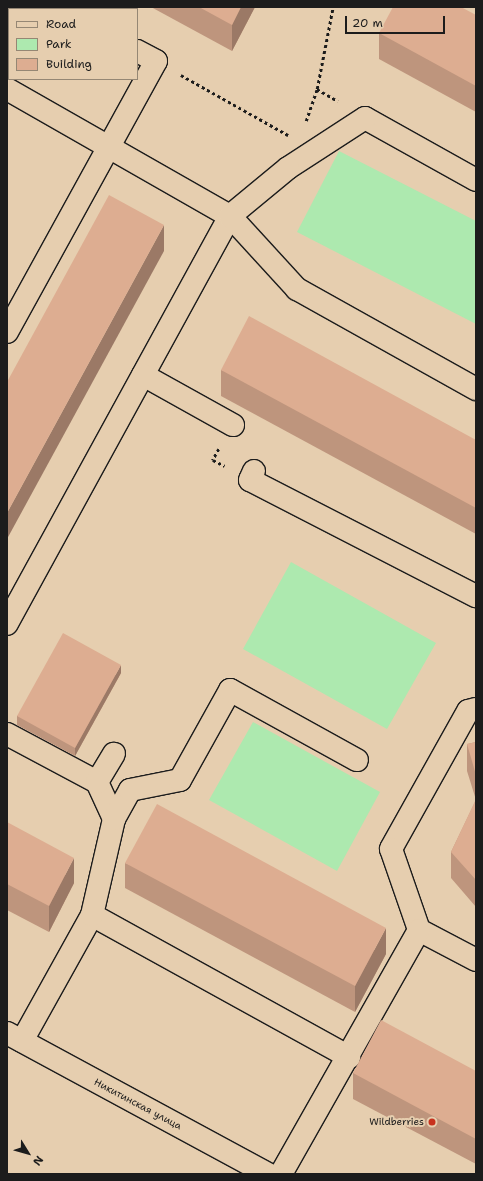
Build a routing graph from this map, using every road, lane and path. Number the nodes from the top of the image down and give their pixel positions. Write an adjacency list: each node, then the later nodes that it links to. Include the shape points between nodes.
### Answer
1 (333, 7): 6 (path, via 317,88)
2 (146, 56): 3 (street); 8 (path, via 300,141)
3 (138, 75)
4 (136, 80): 7 (street)
5 (7, 89): 7 (street)
6 (304, 126)
7 (109, 146): 10 (street); 11 (street)
8 (288, 168): 9 (street, via 365,118); 10 (street)
9 (476, 180)
10 (230, 216): 12 (street); 13 (street, via 297,289)
11 (7, 332)
12 (143, 375): 14 (street); 17 (street)
13 (476, 389)
14 (233, 424)
15 (254, 471): 16 (street, via 250,480)
16 (476, 596)
17 (7, 624)
18 (476, 709): 25 (street, via 468,711 391,849)
19 (7, 734): 22 (street)
20 (114, 754): 22 (street)
21 (357, 760): 23 (street, via 230,690 180,780 130,790)
22 (97, 782): 23 (street)
23 (114, 819): 24 (street)
24 (92, 915): 29 (street); 30 (street)
25 (419, 930): 26 (street); 27 (street)
26 (476, 960)
27 (368, 1022): 28 (street); 30 (street)
28 (388, 1032)
29 (14, 1037): 31 (street, Никитинская улица)
30 (349, 1057): 32 (street)
31 (268, 1174)
32 (281, 1174)

